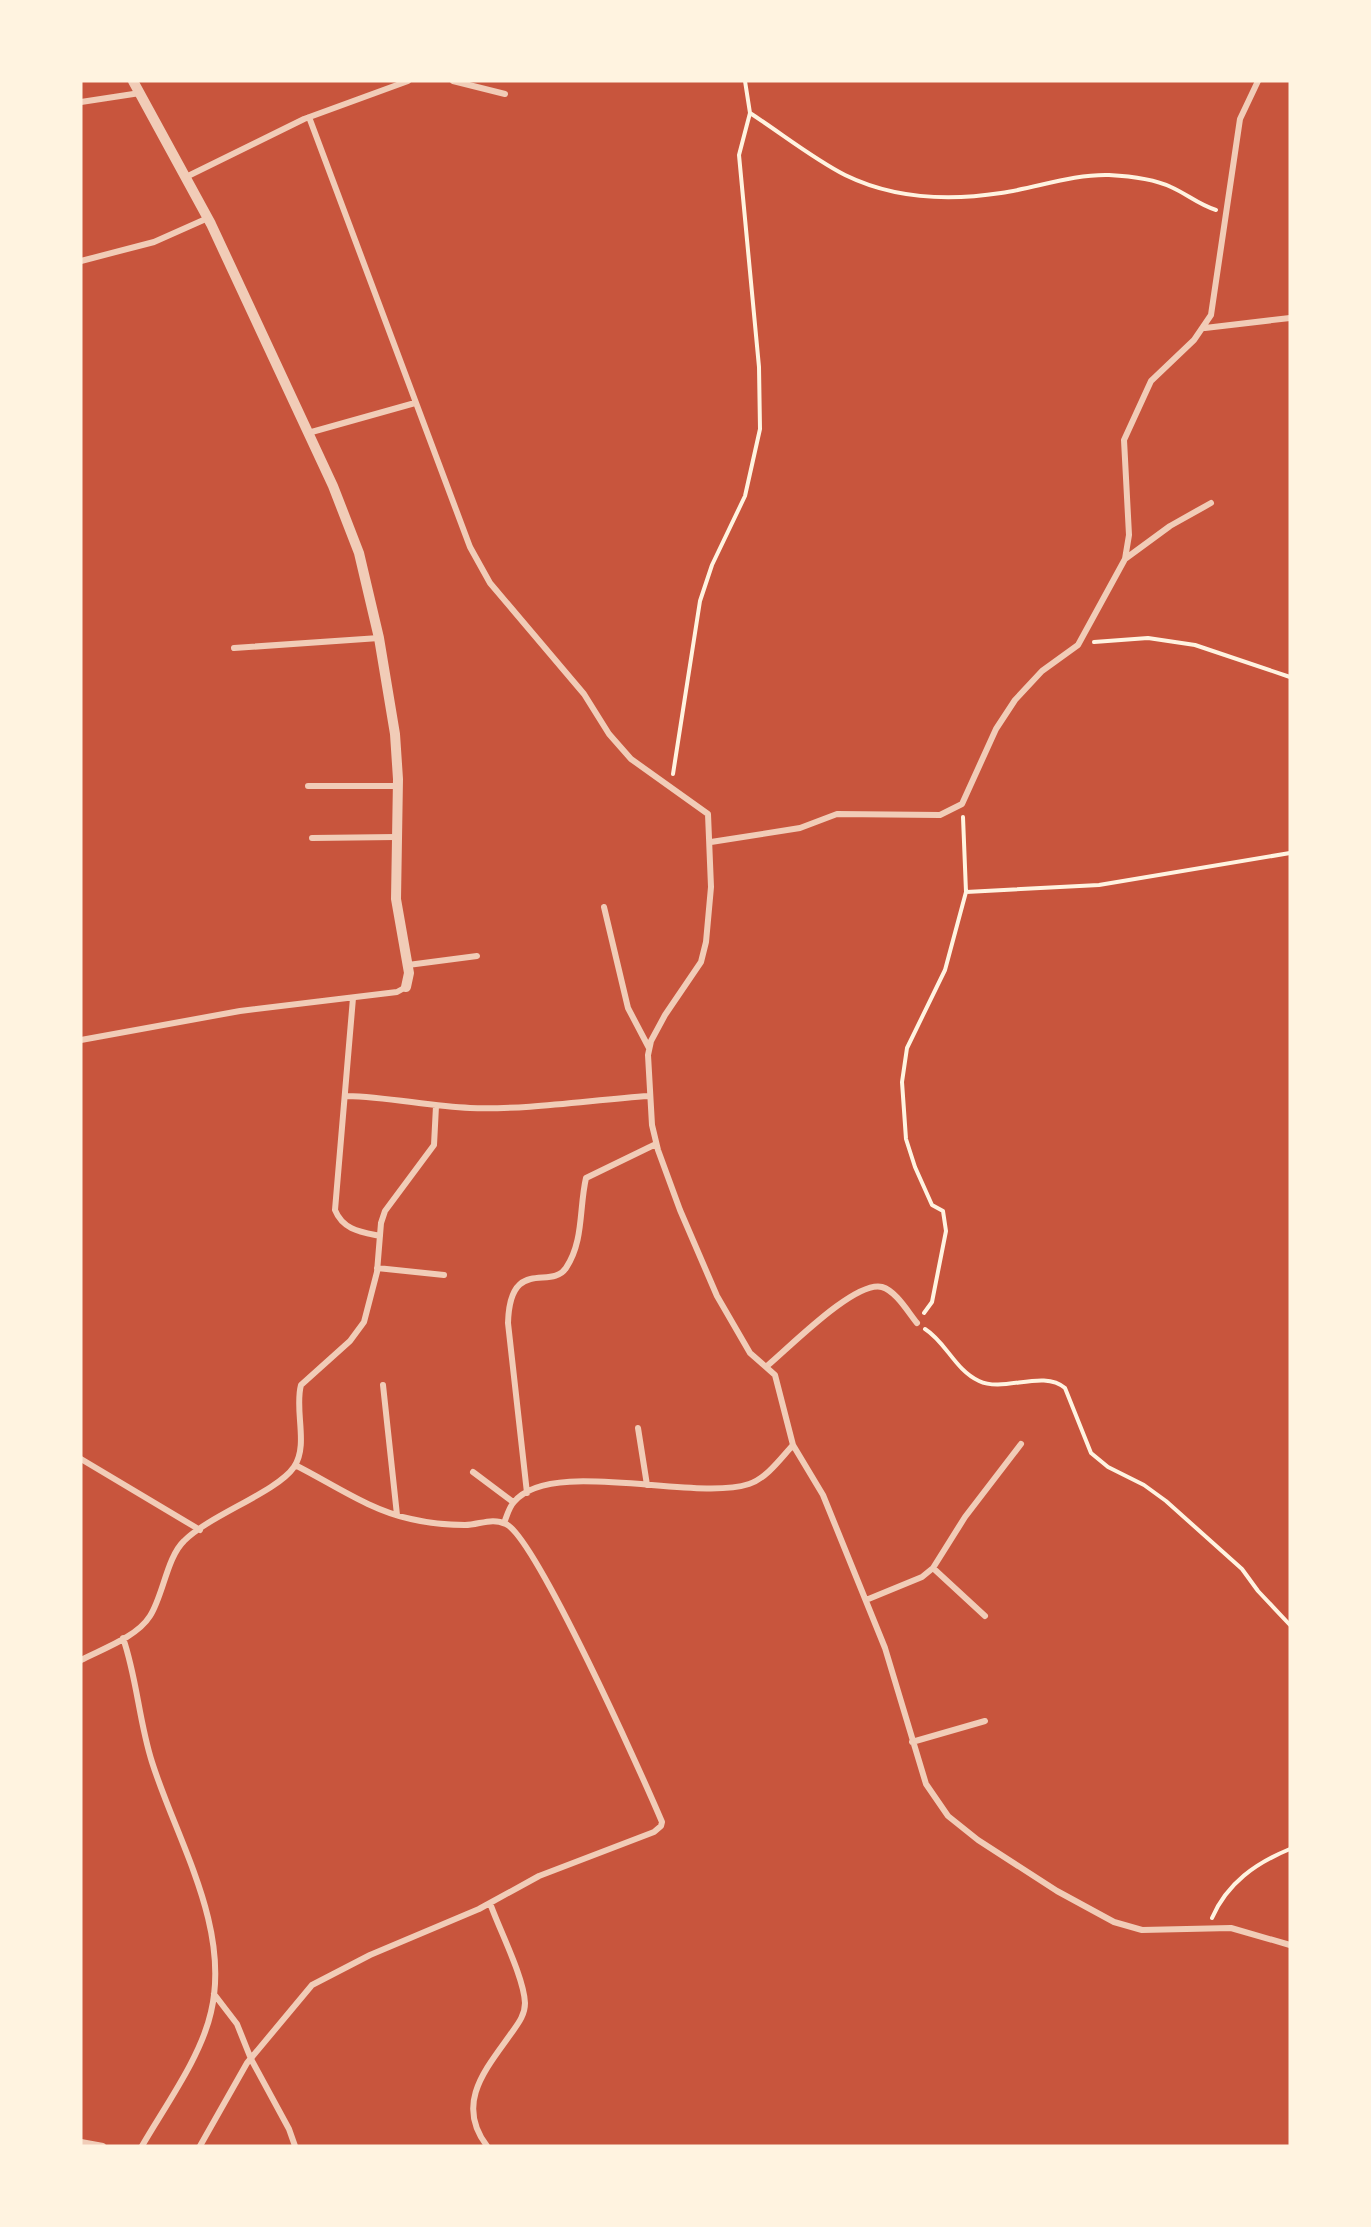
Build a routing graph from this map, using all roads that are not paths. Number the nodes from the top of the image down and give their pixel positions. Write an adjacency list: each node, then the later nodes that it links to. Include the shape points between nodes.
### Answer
1 (133, 81): 5 (street)
2 (408, 81): 8 (street)
3 (453, 81): 6 (street)
4 (1258, 81): 13 (street, via 1240,119 1211,315)
5 (140, 93): 7 (street); 9 (street)
6 (505, 94)
7 (81, 102)
8 (309, 117): 9 (street); 14 (street)
9 (186, 177): 10 (street)
10 (208, 218): 11 (street, via 154,242); 15 (street)
11 (81, 261)
12 (1290, 318): 13 (street)
13 (1204, 328): 17 (street, via 1151,381 1124,440 1129,535)
14 (415, 403): 15 (street); 24 (street, via 470,547 490,583 577,685 609,734 631,759 708,814)
15 (307, 433): 18 (street, via 359,553)
16 (1211, 503): 17 (street, via 1170,526)
17 (1125, 559): 24 (street, via 1078,645 1042,671 1015,700 985,749 962,804 940,815 837,814 800,828)
18 (379, 638): 19 (street); 21 (street, via 395,734)
19 (234, 648)
20 (308, 786): 21 (street)
21 (398, 786): 22 (street)
22 (396, 837): 23 (street); 27 (street, via 398,920)
23 (312, 838)
24 (711, 842): 31 (street, via 709,922 701,962 665,1015)
25 (604, 907): 31 (street, via 628,1008)
26 (477, 956): 27 (street)
27 (408, 965): 28 (street)
28 (406, 987): 29 (street, via 397,992)
29 (353, 998): 30 (street, via 240,1011); 32 (street)
30 (81, 1040)
31 (649, 1048): 33 (street)
32 (346, 1096): 34 (street); 36 (street, via 335,1210 339,1220 351,1229)
33 (649, 1096): 34 (street, via 511,1107); 35 (street)
34 (436, 1106): 36 (street, via 434,1145 385,1211)
35 (656, 1144): 40 (street, via 717,1296 750,1353); 49 (street, via 586,1178 576,1247 565,1270 557,1276 538,1276 519,1285 510,1298 508,1323)
36 (380, 1236): 37 (street)
37 (377, 1268): 38 (street); 46 (street, via 364,1322 342,1349 301,1385)
38 (444, 1275)
39 (917, 1323): 40 (street, via 884,1288 873,1286 847,1297)
40 (767, 1366): 44 (street, via 775,1375)
41 (383, 1385): 51 (street)
42 (638, 1428): 48 (street)
43 (1021, 1444): 54 (street)
44 (793, 1445): 48 (street, via 751,1484); 55 (street, via 823,1495)
45 (81, 1459): 53 (street)
46 (295, 1465): 51 (street, via 370,1506); 53 (street, via 284,1478)
47 (473, 1472): 50 (street)
48 (647, 1485): 49 (street, via 569,1482)
49 (527, 1493): 50 (street)
50 (513, 1502): 52 (street)
51 (397, 1515): 52 (street, via 445,1524)
52 (504, 1522): 61 (street, via 525,1542 566,1619 662,1822 654,1832 539,1876)
53 (200, 1530): 57 (street, via 183,1542 150,1618)
54 (933, 1568): 55 (street, via 922,1577); 56 (street)
55 (866, 1600): 60 (street, via 885,1648)
56 (985, 1616)
57 (123, 1638): 58 (street); 63 (street, via 151,1762 206,1915 215,1976)
58 (81, 1660)
59 (985, 1721): 60 (street)
60 (912, 1742): 62 (street, via 926,1784 948,1816 1057,1891 1114,1922 1142,1930 1231,1928)
61 (489, 1903): 64 (street, via 312,1985); 70 (street, via 525,2003 522,2018 486,2066 473,2095 474,2119)
62 (1290, 1945)
63 (213, 1994): 64 (street, via 237,2024); 67 (street, via 201,2042)
64 (251, 2059): 68 (street); 69 (street)
65 (81, 2142): 66 (street)
66 (103, 2146)
67 (142, 2146)
68 (200, 2146)
69 (295, 2146)
70 (487, 2146)

